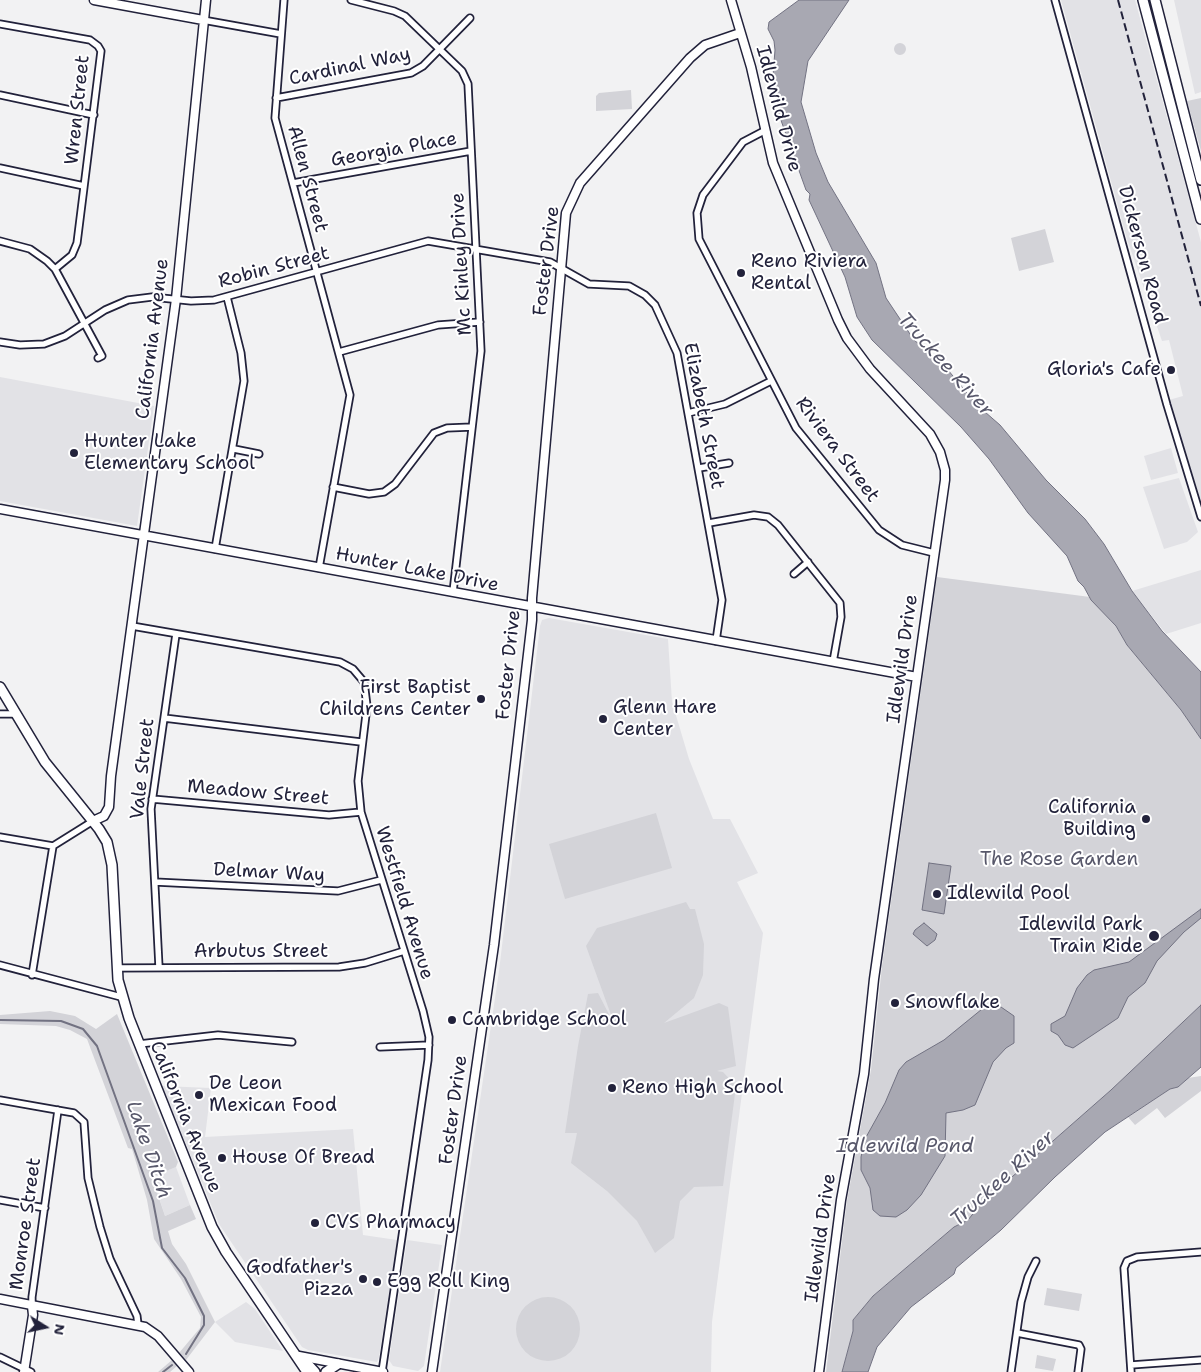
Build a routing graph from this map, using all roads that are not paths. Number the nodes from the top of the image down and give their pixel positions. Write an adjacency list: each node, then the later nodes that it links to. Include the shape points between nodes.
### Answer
1 (94, 0): 10 (street)
2 (206, 0): 10 (street, California Avenue)
3 (284, 0): 13 (street, Allen Street)
4 (351, 0): 14 (street, Mc Kinley Drive, via 399,12)
5 (731, 0): 12 (street, Idlewild Drive)
6 (1055, 0): 46 (street, Dickerson Road)
7 (1142, 0): 24 (main road)
8 (1155, 0): 21 (main road)
9 (470, 18): 14 (street, Cardinal Way)
10 (203, 20): 13 (street); 31 (street, California Avenue)
11 (0, 24): 17 (street, Wren Street, via 90,40 98,46 102,56)
12 (740, 33): 18 (street, Idlewild Drive); 27 (street, Foster Drive, via 697,51 580,183 566,213)
13 (281, 34): 16 (street, Allen Street)
14 (439, 49): 16 (street, Cardinal Way, via 411,73); 19 (street, Mc Kinley Drive, via 462,71 468,84)
15 (0, 95): 17 (street)
16 (276, 98): 22 (street, Allen Street, via 275,118)
17 (94, 115): 23 (street, Wren Street)
18 (764, 131): 37 (street, Riviera Street, via 750,137 732,156 703,196 696,222 702,244); 50 (street, Idlewild Drive, via 772,163 844,332 870,369 930,434 940,452 945,480)
19 (471, 151): 22 (street, Georgia Place); 26 (street, Mc Kinley Drive)
20 (0, 168): 23 (street)
21 (1201, 180)
22 (293, 183): 29 (street, Allen Street)
23 (84, 186): 28 (street, Wren Street, via 75,249)
24 (1201, 218)
25 (0, 241): 28 (street, via 30,249)
26 (476, 248): 27 (street, Robin Street); 29 (street, Robin Street, via 428,241); 32 (street, Mc Kinley Drive)
27 (561, 266): 38 (street, Elizabeth Street, via 589,284 629,286 651,300 673,341); 55 (street, Foster Drive)
28 (55, 269): 33 (street)
29 (317, 271): 30 (street, Robin Street); 35 (street, Allen Street)
30 (227, 297): 31 (street, Robin Street, via 202,301); 40 (street, via 241,353 244,381)
31 (176, 299): 33 (street, Robin Street, via 128,300); 48 (street, California Avenue)
32 (480, 322): 35 (street, via 438,324); 39 (street, Mc Kinley Drive, via 481,351)
33 (85, 323): 34 (street, Robin Street, via 44,344); 36 (street, via 102,356)
34 (0, 342)
35 (339, 352): 44 (street, Allen Street, via 350,395)
36 (98, 358)
37 (771, 381): 38 (street, via 724,404); 50 (street, Riviera Street, via 796,428 879,530 902,545)
38 (688, 413): 43 (street, Elizabeth Street)
39 (472, 426): 44 (street, via 447,428 434,433 395,484 384,492 369,494); 54 (street, Mc Kinley Drive)
40 (234, 450): 41 (street); 49 (street)
41 (259, 454)
42 (729, 463): 43 (street)
43 (699, 468): 47 (street, Elizabeth Street)
44 (333, 487): 52 (street, Allen Street)
45 (0, 509): 48 (street, Hunter Lake Drive)
46 (1201, 517)
47 (708, 523): 51 (street, via 754,515 768,518 778,525); 58 (street, Elizabeth Street, via 722,600)
48 (143, 536): 49 (street, Hunter Lake Drive); 56 (street, California Avenue)
49 (215, 549): 52 (street, Hunter Lake Drive)
50 (934, 553): 60 (street, Idlewild Drive)
51 (808, 562): 53 (street); 59 (street, via 840,603 841,617)
52 (319, 568): 54 (street, Hunter Lake Drive)
53 (794, 574)
54 (453, 592): 55 (street, Hunter Lake Drive)
55 (533, 608): 58 (street, Hunter Lake Drive); 104 (street, Foster Drive, via 498,918)
56 (132, 626): 57 (street, Westfield Avenue); 68 (street, California Avenue, via 109,807 104,816)
57 (176, 634): 64 (street, Vale Street); 65 (street, Westfield Avenue, via 330,659 347,665 360,675 366,690 367,706)
58 (716, 641): 59 (street, Hunter Lake Drive)
59 (833, 662): 60 (street, Hunter Lake Drive)
60 (917, 677): 105 (street, Idlewild Drive, via 864,1074 842,1192)
61 (0, 687): 63 (main road, California Avenue)
62 (0, 714): 63 (street)
63 (16, 714): 68 (main road, California Avenue, via 45,762)
64 (164, 718): 65 (street); 66 (street, Vale Street)
65 (361, 742): 67 (street, Westfield Avenue, via 358,781)
66 (152, 799): 67 (street, Meadow Street, via 329,815); 72 (street, Vale Street)
67 (361, 812): 71 (street, Westfield Avenue)
68 (93, 821): 70 (street); 76 (main road, California Avenue, via 107,842 112,865)
69 (0, 837): 70 (street)
70 (53, 846): 77 (street)
71 (381, 880): 72 (street, Delmar Way, via 338,891); 73 (street, Westfield Avenue)
72 (155, 882): 75 (street, Vale Street)
73 (404, 950): 75 (street, Arbutus Street, via 339,967); 81 (street, Westfield Avenue, via 427,1026)
74 (0, 965): 77 (street)
75 (159, 967): 76 (street, Arbutus Street)
76 (117, 968): 78 (main road, California Avenue)
77 (32, 975): 78 (street)
78 (121, 998): 80 (main road, California Avenue)
79 (292, 1042): 80 (street, via 218,1036)
80 (139, 1044): 93 (main road, California Avenue, via 212,1227)
81 (429, 1045): 82 (street); 103 (street, Westfield Avenue)
82 (380, 1047)
83 (0, 1100): 84 (street)
84 (58, 1110): 86 (street, Monroe Street); 91 (street, via 74,1113 82,1118 85,1126 90,1189 100,1227)
85 (0, 1200): 86 (street)
86 (45, 1208): 90 (street, Monroe Street)
87 (1201, 1252): 97 (street, via 1127,1260 1124,1268)
88 (1036, 1261): 92 (street, via 1024,1290)
89 (0, 1299): 90 (street)
90 (32, 1306): 91 (street); 98 (street, Monroe Street)
91 (138, 1325): 99 (street, via 158,1336)
92 (1016, 1333): 106 (street); 107 (street, via 1079,1346)
93 (299, 1356): 96 (street); 100 (main road, California Avenue); 101 (main road, California Avenue)
94 (0, 1357): 98 (street)
95 (1201, 1360): 97 (street)
96 (338, 1364): 102 (main road); 103 (street)
97 (1131, 1365): 108 (street)
98 (27, 1371)
99 (190, 1372)
100 (307, 1372)
101 (315, 1372)
102 (326, 1372)
103 (382, 1372)
104 (432, 1372)
105 (820, 1372)
106 (1011, 1372)
107 (1078, 1372)
108 (1131, 1372)

